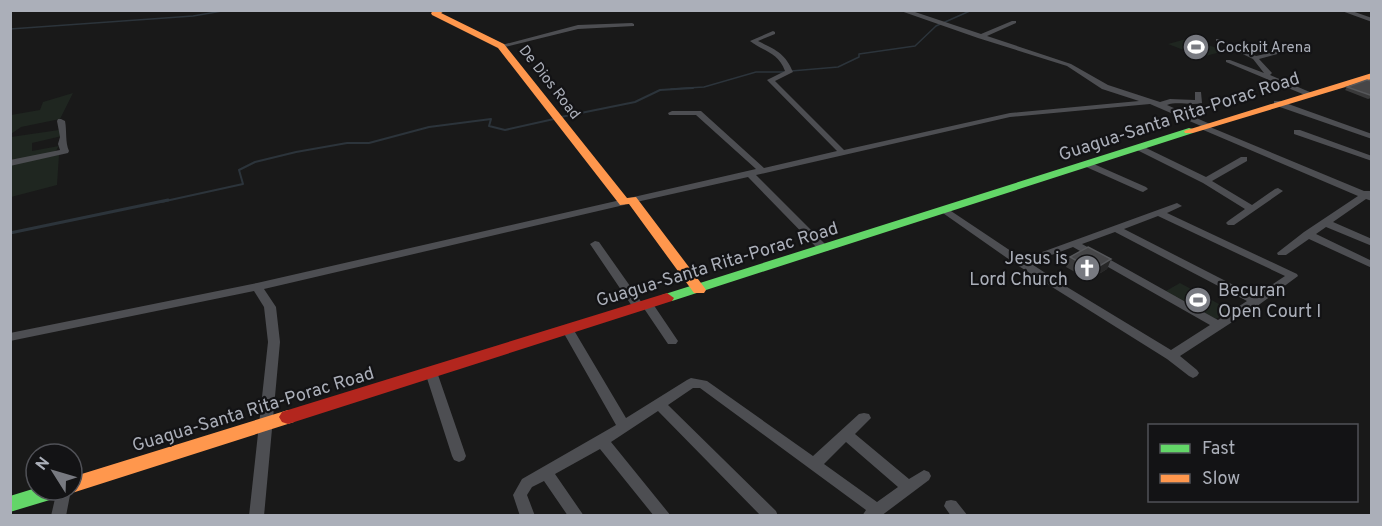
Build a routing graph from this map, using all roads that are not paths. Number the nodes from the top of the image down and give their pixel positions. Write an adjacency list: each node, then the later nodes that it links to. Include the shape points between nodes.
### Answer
1 (442, 10): 10 (main road, De Dios Road, via 435,13)
2 (901, 10): 8 (street)
3 (1342, 10): 4 (street)
4 (1371, 20)
5 (1014, 22): 8 (street)
6 (632, 25): 10 (street, via 578,27)
7 (772, 33): 27 (street, via 753,41 778,54 789,71 771,80)
8 (980, 37): 18 (street, via 1070,65 1105,87)
9 (1218, 40): 12 (street)
10 (501, 46): 38 (main road, De Dios Road)
11 (1294, 48): 12 (street)
12 (1255, 57): 14 (street, via 1268,73)
13 (1228, 61): 14 (street)
14 (1266, 76): 16 (street)
15 (1371, 76): 16 (main road, Guagua-Santa Rita-Porac Road)
16 (1308, 93): 19 (main road, Guagua-Santa Rita-Porac Road)
17 (1198, 94): 20 (street, via 1199,101)
18 (1151, 102): 20 (street); 27 (street, via 1027,112)
19 (1277, 103): 23 (main road, Guagua-Santa Rita-Porac Road); 25 (street)
20 (1160, 105): 23 (street)
21 (672, 113): 32 (street, via 698,113)
22 (62, 121): 30 (street, via 65,151)
23 (1206, 126): 26 (main road, Guagua-Santa Rita-Porac Road); 37 (street)
24 (1297, 132): 29 (street)
25 (1371, 137)
26 (1140, 148): 31 (main road, Guagua-Santa Rita-Porac Road); 34 (street)
27 (842, 152): 32 (street)
28 (1244, 159): 34 (street)
29 (1371, 159)
30 (10, 163)
31 (1087, 164): 35 (street); 41 (main road, Guagua-Santa Rita-Porac Road)
32 (761, 169): 33 (street)
33 (749, 173): 38 (street); 50 (street)
34 (1206, 181): 40 (street)
35 (1143, 189)
36 (1278, 191): 40 (street)
37 (1369, 195): 44 (street)
38 (628, 201): 54 (street); 55 (main road, De Dios Road)
39 (1177, 206): 42 (street)
40 (1252, 209): 43 (street)
41 (945, 211): 50 (main road, Guagua-Santa Rita-Porac Road); 52 (street)
42 (1159, 213): 45 (street); 56 (street, via 1293,276)
43 (1231, 223)
44 (1326, 223): 46 (street); 48 (street)
45 (1115, 228): 47 (street); 56 (street)
46 (1308, 234): 51 (street); 53 (street)
47 (1073, 243): 52 (street); 58 (street)
48 (1371, 243)
49 (595, 244): 57 (street)
50 (824, 249): 55 (main road, Guagua-Santa Rita-Porac Road)
51 (1282, 253)
52 (1021, 263): 62 (street)
53 (1371, 265)
54 (257, 287): 60 (street); 67 (street, via 273,318)
55 (699, 290): 57 (main road, Guagua-Santa Rita-Porac Road)
56 (1256, 301): 58 (street)
57 (642, 305): 59 (main road, Guagua-Santa Rita-Porac Road); 61 (street)
58 (1219, 325): 62 (street)
59 (568, 330): 63 (main road, Guagua-Santa Rita-Porac Road); 68 (street)
60 (10, 337)
61 (672, 341)
62 (1171, 356): 64 (street)
63 (431, 372): 67 (main road, Guagua-Santa Rita-Porac Road); 71 (street)
64 (1193, 374)
65 (659, 404): 68 (street); 72 (street, via 692,382 703,384); 82 (street)
66 (864, 418): 69 (street)
67 (266, 422): 75 (main road, Guagua-Santa Rita-Porac Road); 78 (street)
68 (624, 426): 70 (street)
69 (846, 434): 72 (street); 76 (street)
70 (602, 441): 73 (street); 81 (street)
71 (459, 456)
72 (815, 463): 77 (street)
73 (546, 473): 79 (street, via 521,489 519,495); 80 (street)
74 (924, 476): 76 (street)
75 (84, 481)
76 (908, 487): 77 (street)
77 (873, 513)
78 (256, 516)
79 (528, 516)
80 (578, 516)
81 (664, 516)
82 (771, 516)

